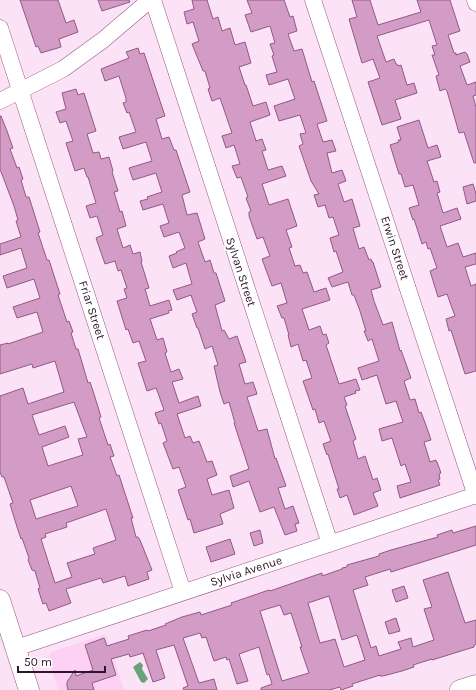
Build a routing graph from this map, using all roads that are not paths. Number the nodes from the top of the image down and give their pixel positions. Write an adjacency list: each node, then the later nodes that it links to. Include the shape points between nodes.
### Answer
1 (151, 0): 6 (street, via 63,69); 9 (street, Sylvan Street)
2 (313, 0): 8 (street, Erwin Street)
3 (475, 0): 4 (street)
4 (476, 3)
5 (0, 28): 6 (street, Friar Street)
6 (20, 91): 7 (street); 10 (street, Friar Street)
7 (0, 101)
8 (476, 495): 9 (street, Sylvia Avenue)
9 (330, 544): 10 (street, Sylvia Avenue)
10 (183, 592): 12 (street, Sylvia Avenue)
11 (0, 600): 12 (main road)
12 (16, 648): 14 (main road)
13 (476, 685): 15 (main road)
14 (29, 690)
15 (460, 690)

